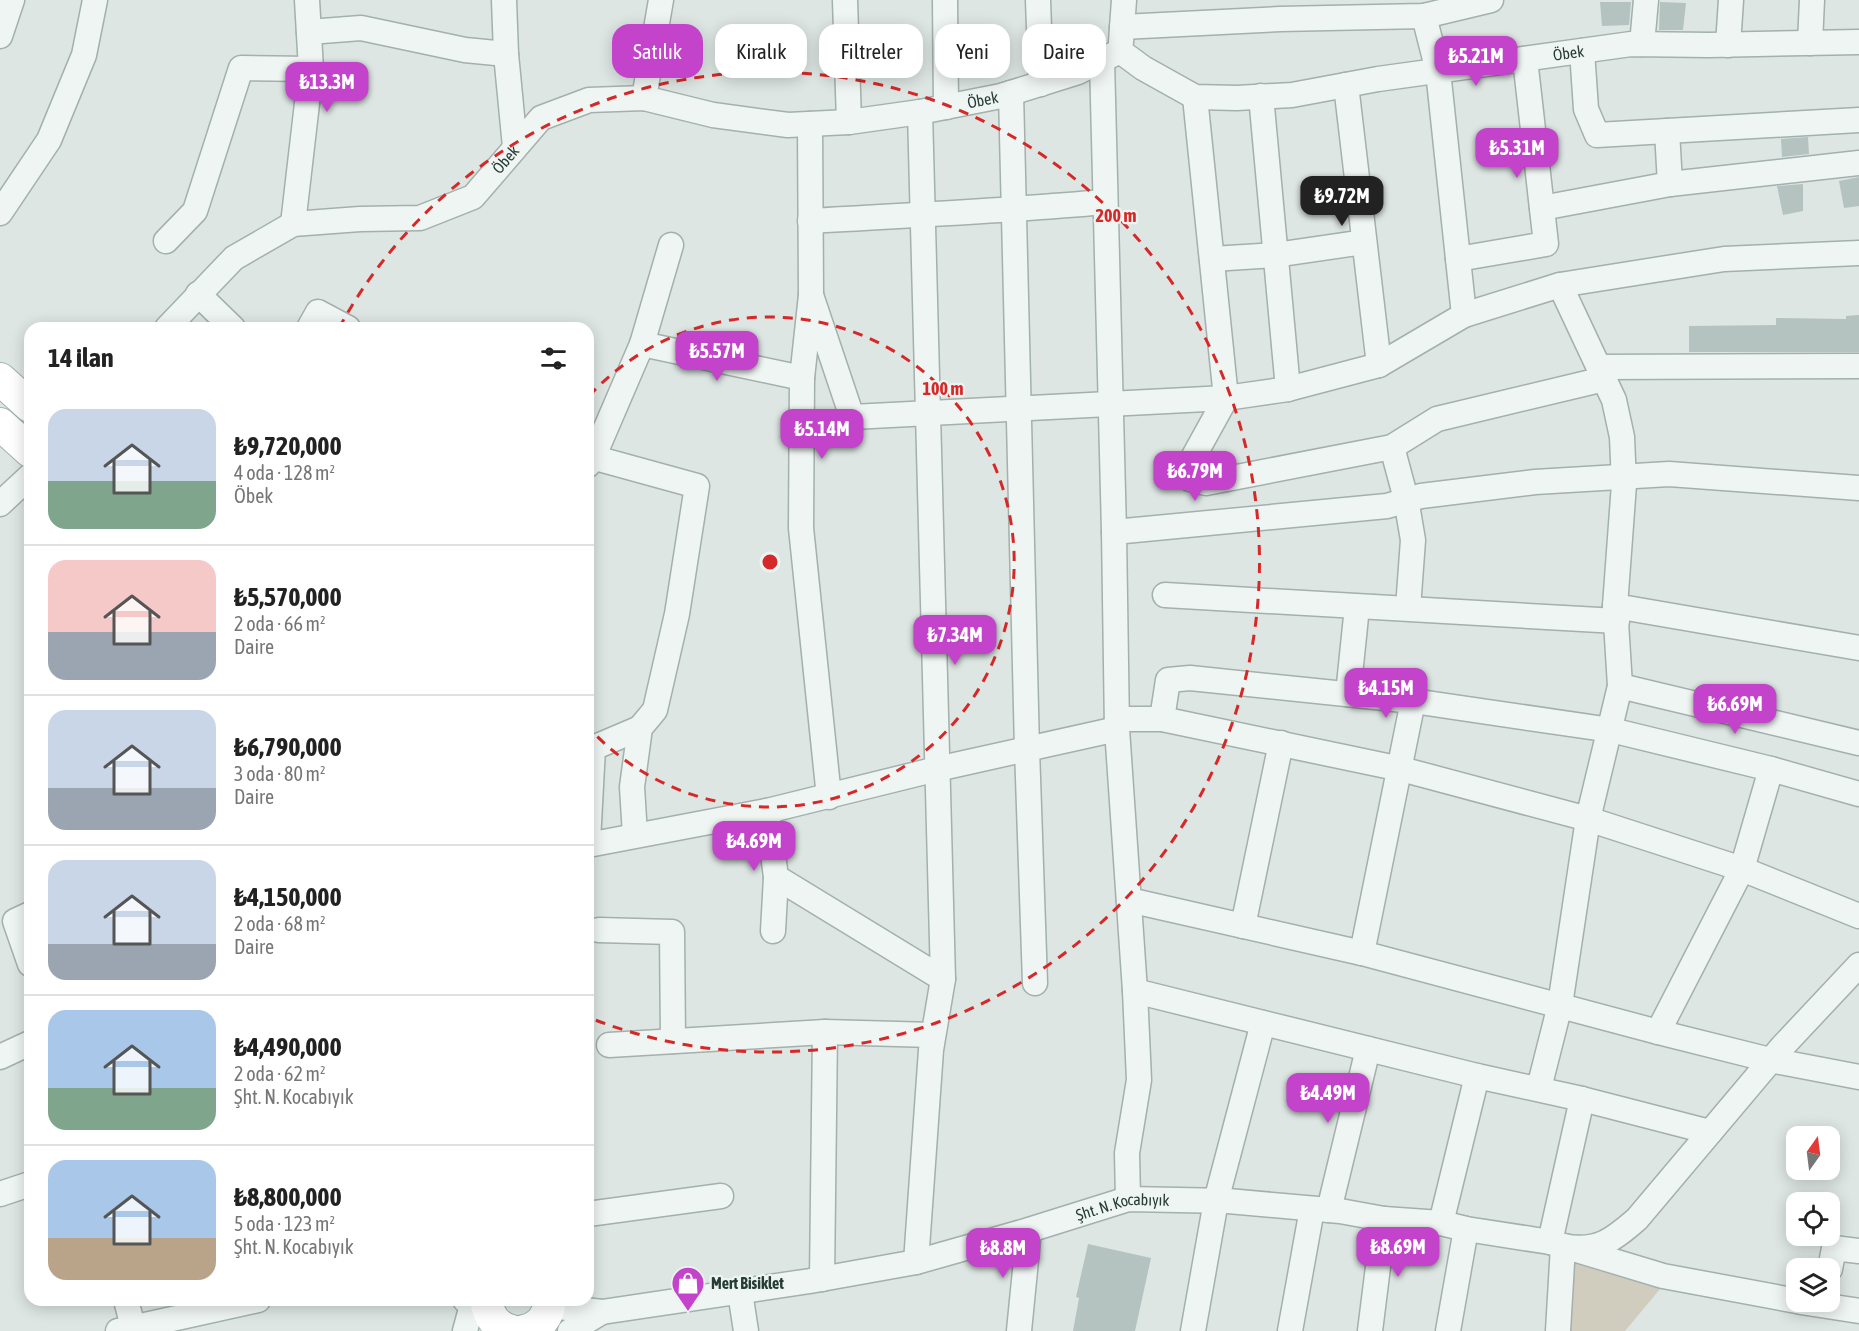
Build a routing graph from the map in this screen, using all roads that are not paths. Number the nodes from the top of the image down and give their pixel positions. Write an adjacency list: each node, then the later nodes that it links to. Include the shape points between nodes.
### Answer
1 (12, 0): 16 (street)
2 (95, 0): 45 (street, via 84,55 49,140)
3 (308, 0): 15 (street)
4 (504, 0): 23 (street)
5 (661, 0): 32 (street)
6 (845, 0): 36 (street)
7 (945, 0): 33 (street)
8 (1038, 0): 27 (street)
9 (1124, 0): 21 (street)
10 (1491, 0): 14 (street)
11 (1646, 0): 19 (street)
12 (1731, 0): 20 (street)
13 (1812, 0): 18 (street)
14 (1424, 16): 21 (street, via 1280,20); 26 (street)
15 (309, 32): 23 (street, via 361,28 465,50); 25 (street)
16 (0, 36)
17 (1859, 42): 18 (street, Öbek)
18 (1810, 43): 20 (street, Öbek)
19 (1642, 44): 20 (street, Öbek); 22 (street, Öbek)
20 (1728, 45)
21 (1115, 46): 27 (street, Öbek, via 1078,72); 31 (street, via 1143,68); 42 (street)
22 (1582, 51): 24 (street, Öbek); 38 (street, via 1586,109 1597,135)
23 (506, 54): 39 (street)
24 (1525, 60): 26 (street, Öbek); 43 (street)
25 (311, 69): 48 (street); 49 (street, via 242,68 195,212)
26 (1438, 71): 28 (street, Öbek); 55 (street)
27 (1041, 84): 29 (street, Öbek)
28 (1346, 85): 30 (street, Öbek, via 1292,95); 50 (street)
29 (1011, 93): 33 (street, Öbek); 44 (street)
30 (1260, 96): 31 (street, Öbek); 53 (street)
31 (1195, 97): 54 (street)
32 (644, 98): 37 (street, Öbek, via 713,115 788,125); 39 (street, Öbek, via 589,100 541,118)
33 (946, 107): 34 (street, Öbek)
34 (920, 112): 36 (street, Öbek); 46 (street)
35 (1859, 120): 38 (street)
36 (849, 122): 37 (street, Öbek)
37 (810, 124): 47 (street)
38 (1667, 131): 41 (street)
39 (515, 147): 48 (street, Öbek, via 473,197 420,218)
40 (1859, 163): 41 (street)
41 (1670, 184): 43 (street)
42 (1104, 202): 44 (street); 73 (street)
43 (1542, 208): 55 (street, via 1546,244)
44 (1014, 211): 46 (street); 74 (street)
45 (0, 213)
46 (923, 214): 47 (street); 75 (street)
47 (810, 221): 58 (street)
48 (293, 224): 57 (street, Öbek, via 234,258)
49 (166, 241)
50 (1364, 242): 53 (street); 65 (street)
51 (671, 245): 64 (street)
52 (1859, 253): 56 (street, via 1724,259)
53 (1275, 255): 54 (street); 70 (street)
54 (1212, 259): 71 (street)
55 (1458, 259): 59 (street)
56 (1560, 285): 59 (street); 67 (street)
57 (198, 294): 60 (street, Öbek); 61 (street)
58 (811, 295): 68 (street); 75 (street, via 852,417)
59 (1464, 315): 65 (street)
60 (172, 322)
61 (227, 322)
62 (312, 322): 63 (street, via 318,312)
63 (337, 322)
64 (642, 344): 68 (street); 79 (street)
65 (1379, 365): 70 (street)
66 (1859, 366): 67 (street)
67 (1601, 373): 78 (street, via 1437,419); 81 (street, via 1614,400 1622,437)
68 (802, 378): 107 (street, via 801,528)
69 (0, 379): 72 (main road)
70 (1288, 389): 71 (street)
71 (1226, 398): 73 (street); 78 (street, via 1189,465 1190,479 1206,483)
72 (24, 401)
73 (1110, 403): 74 (street); 86 (street)
74 (1019, 408): 75 (street); 102 (street)
75 (929, 413): 103 (street)
76 (0, 424): 77 (main road)
77 (24, 446)
78 (1392, 447): 84 (street)
79 (594, 451)
80 (594, 461): 97 (street, via 697,486 677,614 655,710)
81 (1623, 476): 83 (street, via 1669,474); 84 (street, via 1535,482); 90 (street)
82 (24, 482): 85 (street)
83 (1859, 488)
84 (1406, 499): 86 (street, via 1387,506); 89 (street, via 1413,540)
85 (0, 504)
86 (1114, 532): 96 (street)
87 (1165, 595): 88 (street)
88 (1357, 607): 89 (street); 93 (street)
89 (1408, 608): 90 (street)
90 (1616, 614): 91 (street); 92 (street)
91 (1859, 648)
92 (1620, 686): 98 (street); 99 (street)
93 (1348, 694): 94 (street); 95 (street, via 1191,678 1168,680)
94 (1413, 701): 98 (street); 104 (street)
95 (1162, 719): 96 (street); 100 (street)
96 (1117, 724): 102 (street); 114 (street)
97 (640, 728): 101 (street); 110 (street, via 632,787)
98 (1611, 730): 105 (street); 109 (street)
99 (1859, 743)
100 (1281, 744): 104 (street); 117 (street)
101 (594, 748)
102 (1027, 749): 103 (street); 124 (street)
103 (937, 769): 107 (street); 123 (street)
104 (1401, 769): 109 (street); 121 (street)
105 (1771, 769): 106 (street); 112 (street)
106 (1859, 794)
107 (829, 797): 108 (street)
108 (768, 811): 110 (street); 113 (street)
109 (1588, 819): 112 (street); 127 (street)
110 (635, 836): 111 (street)
111 (594, 842)
112 (1742, 869): 115 (street); 130 (street)
113 (776, 877): 119 (street); 123 (street)
114 (1129, 900): 117 (street); 126 (street)
115 (1859, 916)
116 (24, 917): 120 (street, via 15,921)
117 (1243, 926): 121 (street)
118 (598, 930): 132 (street, via 672,932)
119 (773, 931)
120 (24, 947)
121 (1362, 953): 127 (street)
122 (1859, 965): 125 (street)
123 (943, 979): 131 (street)
124 (1035, 982)
125 (1850, 985): 137 (street)
126 (1135, 991): 128 (street); 146 (street, via 1139,1080 1127,1153)
127 (1560, 1005): 130 (street); 140 (street)
128 (1263, 1023): 135 (street); 147 (street)
129 (825, 1032): 131 (street); 132 (street); 158 (street)
130 (1658, 1032): 137 (street)
131 (933, 1035): 157 (street)
132 (673, 1041): 133 (street)
133 (609, 1045)
134 (24, 1046): 136 (street)
135 (1368, 1049): 138 (street); 148 (street)
136 (0, 1057)
137 (1770, 1060): 139 (street); 142 (street)
138 (1477, 1076): 140 (street); 151 (street)
139 (1859, 1077)
140 (1539, 1088): 141 (street)
141 (1582, 1099): 142 (street); 154 (street)
142 (1710, 1132): 154 (street, via 1637,1219 1615,1239 1579,1250)
143 (24, 1186): 144 (street)
144 (0, 1194)
145 (721, 1196): 149 (street)
146 (1128, 1199): 147 (street, Şht. N. Kocabıyık); 153 (street, Şht. N. Kocabıyık)
147 (1216, 1201): 148 (street, Şht. N. Kocabıyık); 171 (street)
148 (1321, 1209): 150 (street, Şht. N. Kocabıyık); 172 (street)
149 (594, 1213)
150 (1384, 1219): 151 (street, Şht. N. Kocabıyık); 173 (street)
151 (1441, 1223): 152 (street, Şht. N. Kocabıyık)
152 (1466, 1229): 154 (street, Şht. N. Kocabıyık); 174 (street)
153 (1029, 1230): 157 (street, Şht. N. Kocabıyık); 170 (street)
154 (1557, 1244): 160 (street, Şht. N. Kocabıyık, via 1663,1276); 175 (street)
155 (1859, 1251): 156 (street, via 1834,1248)
156 (1832, 1258)
157 (916, 1262): 158 (street, Şht. N. Kocabıyık)
158 (822, 1279): 159 (street, Şht. N. Kocabıyık)
159 (740, 1292): 165 (street, Şht. N. Kocabıyık); 169 (street)
160 (1786, 1298)
161 (126, 1306): 167 (street)
162 (231, 1306): 167 (street)
163 (1840, 1308): 164 (street, Şht. N. Kocabıyık)
164 (1859, 1311)
165 (602, 1312): 166 (street, Şht. N. Kocabıyık); 168 (street)
166 (506, 1318)
167 (126, 1329)
168 (570, 1331)
169 (746, 1331)
170 (1019, 1331)
171 (1193, 1331)
172 (1290, 1331)
173 (1370, 1331)
174 (1448, 1331)
175 (1558, 1331)

